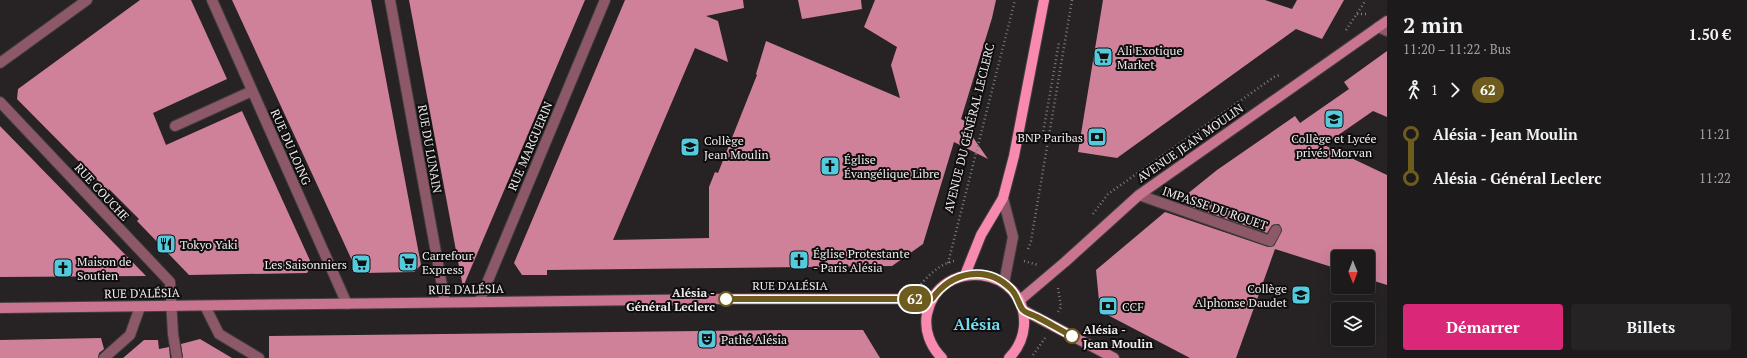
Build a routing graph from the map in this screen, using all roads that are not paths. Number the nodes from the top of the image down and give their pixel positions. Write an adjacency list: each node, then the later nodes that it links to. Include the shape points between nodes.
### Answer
1 (87, 0): 8 (street)
2 (212, 0): 9 (street, RUE DU LOING)
3 (390, 0): 18 (street, RUE DU LUNAIN)
4 (605, 0): 19 (street, RUE MARGUERIN)
5 (1044, 0): 13 (main road, via 1014,156)
6 (1387, 21): 7 (main road, AVENUE JEAN MOULIN)
7 (1382, 29): 12 (main road, AVENUE JEAN MOULIN)
8 (0, 63)
9 (252, 91): 11 (street); 20 (street, RUE DU LOING)
10 (0, 102): 23 (street, RUE COUCHE, via 170,282)
11 (175, 126)
12 (1139, 195): 14 (street, IMPASSE DU ROUET, via 1270,241); 21 (main road, AVENUE JEAN MOULIN)
13 (1003, 198): 15 (main road, via 981,234); 16 (street, via 1013,237)
14 (1276, 230)
15 (965, 275): 16 (main road, via 991,276); 17 (main road, via 952,279)
16 (1004, 283): 21 (main road)
17 (932, 299): 19 (main road, RUE D'ALÉSIA); 26 (main road, via 927,315 927,332)
18 (445, 302): 19 (main road, RUE D'ALÉSIA); 20 (main road, RUE D'ALÉSIA)
19 (479, 302)
20 (347, 304): 24 (main road, RUE D'ALÉSIA)
21 (1021, 305): 30 (main road, via 1024,320 1021,340); 31 (main road)
22 (140, 306): 23 (main road, RUE D'ALÉSIA); 25 (main road, RUE D'ALÉSIA); 27 (street, via 130,335)
23 (171, 306): 24 (main road, RUE D'ALÉSIA); 28 (street, RUE COUCHE)
24 (204, 306): 29 (street, via 219,334)
25 (0, 308)
26 (939, 357)
27 (104, 358)
28 (177, 358)
29 (259, 358)
30 (1009, 358)
31 (1114, 358)

